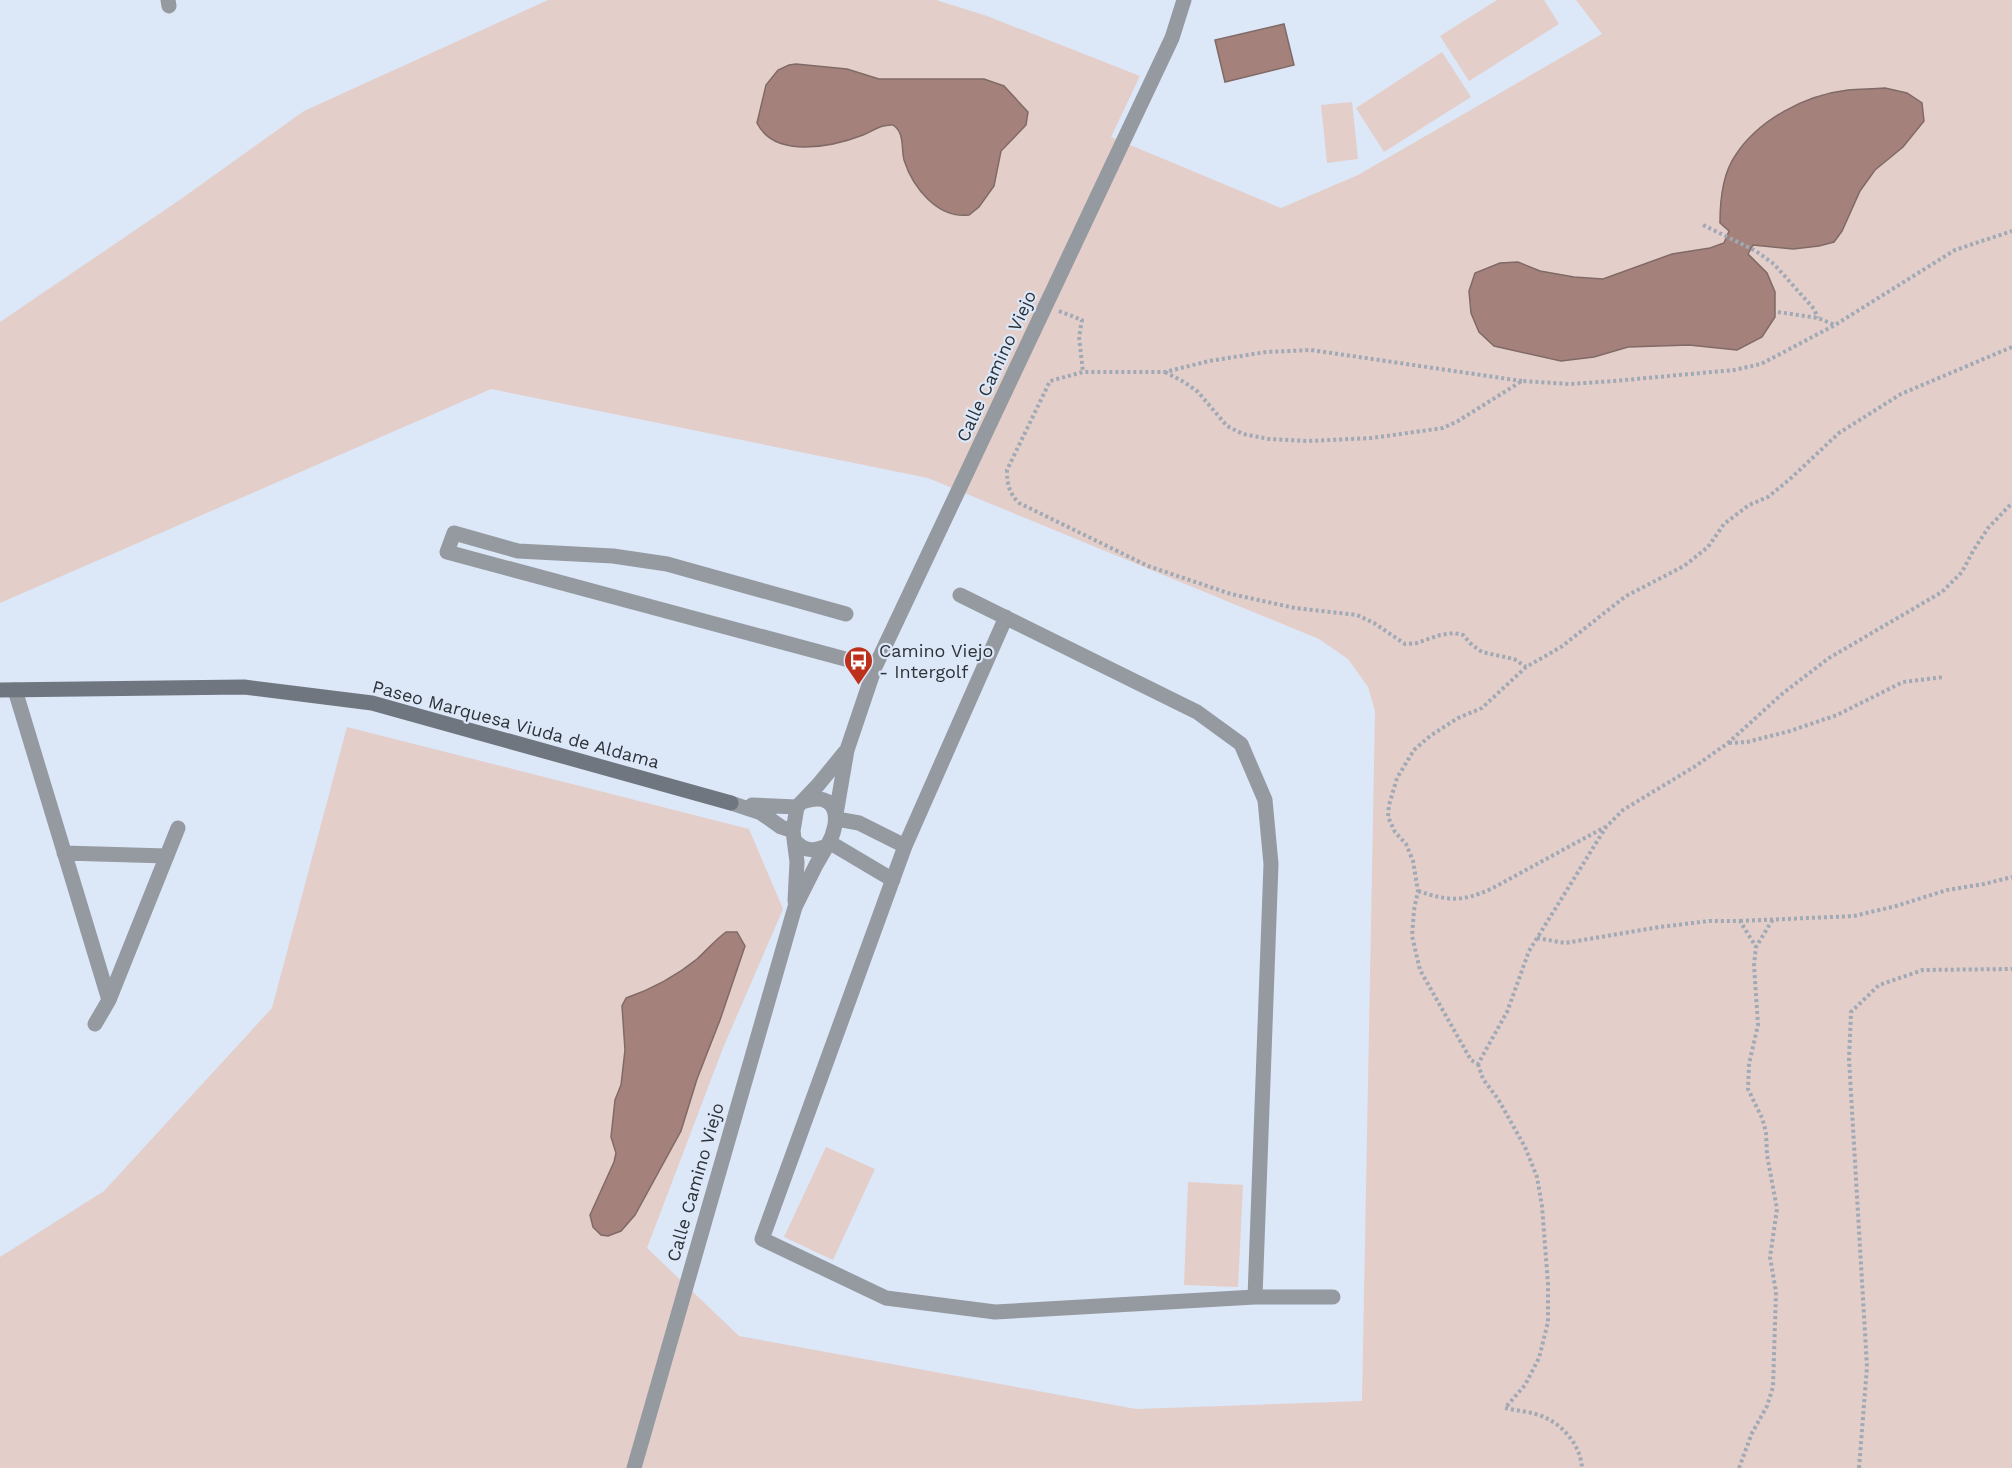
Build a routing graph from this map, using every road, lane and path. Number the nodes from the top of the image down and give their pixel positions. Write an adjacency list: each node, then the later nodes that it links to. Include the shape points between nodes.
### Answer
1 (1184, 0): 4 (street, Calle Camino Viejo, via 1173,38)
2 (1703, 225): 6 (path, via 1774,264)
3 (2012, 231): 7 (path, via 1955,250)
4 (1045, 306): 9 (path, via 1082,320 1079,337); 16 (street, Calle Camino Viejo)
5 (1778, 312): 6 (path)
6 (1818, 318): 7 (path)
7 (1835, 325): 11 (path, via 1761,364 1734,370 1570,384)
8 (2012, 347): 17 (path, via 1901,394 1839,434 1768,497 1724,524 1708,547 1684,566 1626,596 1562,647)
9 (1083, 372): 10 (path); 17 (path, via 1050,381 1043,392 1007,470 1011,494 1019,503 1148,566 1231,594 1295,608 1357,615 1405,644 1440,635 1463,635 1482,652)
10 (1165, 372): 11 (path, via 1266,352 1311,350); 11 (path, via 1198,392 1227,426 1243,434 1308,441 1372,438 1443,428)
11 (1522, 381)
12 (2012, 503): 20 (path, via 1988,528 1962,572 1942,592 1829,658)
13 (960, 595): 15 (street)
14 (846, 614): 16 (street, via 667,564 518,551 454,533 447,552)
15 (1006, 617): 29 (street); 44 (street, via 1197,712 1241,744 1264,800 1271,864)
16 (875, 666): 21 (street, Calle Camino Viejo)
17 (1526, 667): 34 (path, via 1482,708 1430,736 1414,750 1397,778 1388,817 1413,861)
18 (1944, 677): 20 (path, via 1903,682 1828,718 1747,742)
19 (7, 690): 22 (street, Paseo Marquesa Viuda de Aldama, via 244,687 372,703); 30 (street)
20 (1728, 743): 25 (path, via 1623,810)
21 (847, 750): 23 (street, Calle Camino Viejo); 24 (street, Calle Camino Viejo)
22 (731, 803): 23 (street, Paseo Marquesa Viuda de Aldama, via 777,807); 27 (street, Paseo Marquesa Viuda de Aldama, via 761,813)
23 (799, 804): 24 (street, via 812,798 823,800 831,805); 27 (street)
24 (836, 816): 28 (street, via 835,831); 29 (street, via 859,822)
25 (1606, 827): 34 (path, via 1471,898 1451,899); 38 (path)
26 (178, 828): 31 (street)
27 (794, 836): 28 (street, via 803,849 816,850); 35 (street, Calle Camino Viejo)
28 (828, 844): 33 (street); 35 (street, Calle Camino Viejo)
29 (905, 846): 33 (street)
30 (64, 853): 31 (street); 41 (street)
31 (166, 856): 41 (street)
32 (2012, 876): 36 (path, via 1854,916)
33 (893, 880): 44 (street, via 762,1239 886,1298 995,1312)
34 (1418, 891): 43 (path, via 1412,936 1420,970 1471,1060)
35 (795, 908): 46 (street, Calle Camino Viejo)
36 (1773, 919): 37 (path); 39 (path)
37 (1740, 921): 38 (path, via 1660,927 1565,943); 39 (path)
38 (1537, 938): 43 (path, via 1507,1012)
39 (1756, 946): 48 (path, via 1758,1025 1748,1089 1766,1132 1777,1209 1770,1257 1776,1326 1773,1386)
40 (2012, 969): 49 (path, via 1923,970 1879,985 1851,1012 1849,1059 1867,1367)
41 (109, 1000): 42 (street)
42 (95, 1024)
43 (1478, 1064): 47 (path, via 1483,1079 1525,1147 1537,1177 1542,1206 1548,1322 1539,1358 1525,1385 1505,1408 1546,1418 1567,1433 1581,1458)
44 (1255, 1297): 45 (street)
45 (1333, 1297)
46 (634, 1468)
47 (1582, 1468)
48 (1739, 1468)
49 (1859, 1468)

